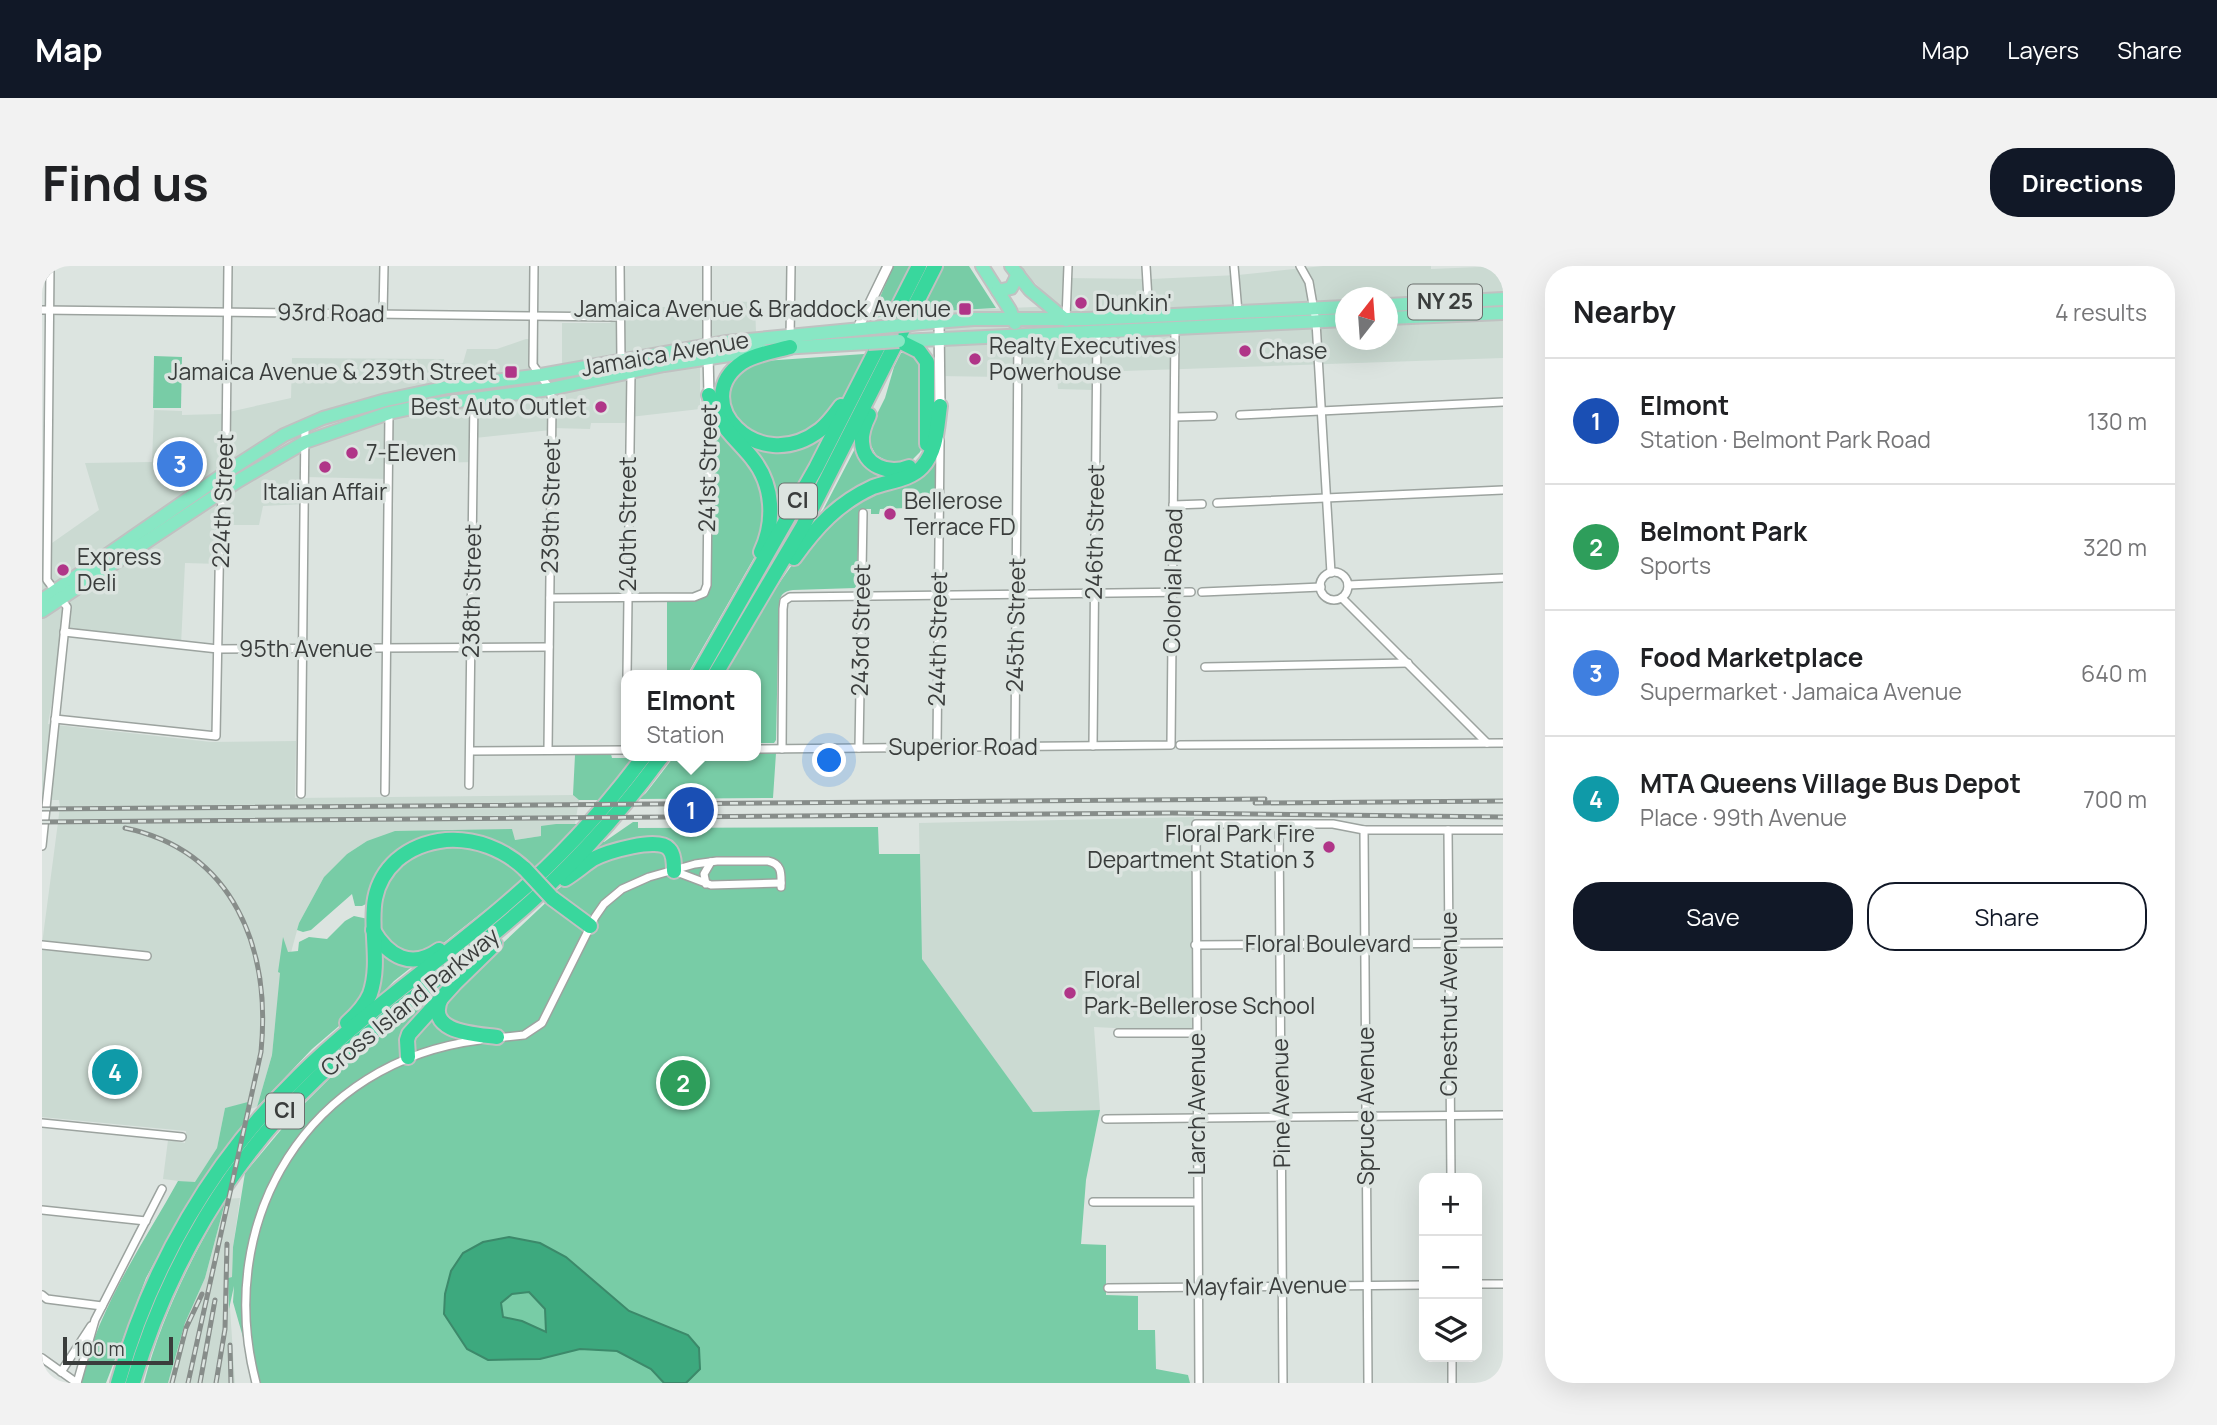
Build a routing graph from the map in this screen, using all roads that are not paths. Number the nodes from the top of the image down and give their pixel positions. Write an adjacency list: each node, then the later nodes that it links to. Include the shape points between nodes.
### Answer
1 (50, 266): 24 (street)
2 (228, 266): 25 (street, 224th Street)
3 (384, 266): 29 (street)
4 (534, 266): 30 (street)
5 (620, 266): 32 (street)
6 (707, 266): 47 (street, 241st Street)
7 (791, 266): 45 (street)
8 (881, 266): 18 (street)
9 (888, 266): 18 (street)
10 (919, 266): 52 (highway, CI)
11 (935, 266): 49 (highway, CI)
12 (982, 266): 19 (main road)
13 (1068, 266): 35 (street)
14 (1146, 266): 31 (street)
15 (1234, 266): 27 (street)
16 (1300, 266): 23 (street)
17 (1014, 270): 19 (main road, via 1011,288); 35 (main road)
18 (881, 282): 41 (street)
19 (998, 291): 34 (main road)
20 (1503, 299): 21 (main road, NY 25)
21 (1398, 304)
22 (1335, 307): 23 (main road, Jamaica Avenue)
23 (1314, 308): 27 (main road, Jamaica Avenue); 38 (street)
24 (46, 310): 25 (street, 93rd Road); 56 (street)
25 (227, 312): 29 (street, 93rd Road); 66 (street, 224th Street)
26 (1214, 312): 27 (main road, Jamaica Avenue); 31 (main road, Jamaica Avenue); 40 (main road, via 1181,320)
27 (1238, 312)
28 (1503, 313): 33 (main road, NY 25)
29 (383, 314): 30 (street, 93rd Road)
30 (533, 316): 32 (street, 93rd Road); 51 (street, via 533,365)
31 (1149, 316): 39 (main road, Jamaica Avenue)
32 (620, 317): 48 (street)
33 (1398, 318)
34 (1013, 319): 35 (main road, Jamaica Avenue); 36 (main road, Jamaica Avenue); 43 (main road)
35 (1066, 320): 39 (main road, Jamaica Avenue); 42 (main road)
36 (939, 321): 41 (main road, Jamaica Avenue, bridge); 44 (street, 244th Street)
37 (1335, 321): 38 (main road, Jamaica Avenue)
38 (1316, 322): 40 (main road, Jamaica Avenue); 59 (street)
39 (1097, 325): 40 (main road, Jamaica Avenue); 42 (main road, Jamaica Avenue); 81 (street, 246th Street)
40 (1175, 328): 63 (street, Colonial Road)
41 (857, 330): 45 (main road, Jamaica Avenue)
42 (1055, 333): 43 (main road, Jamaica Avenue)
43 (1018, 335): 44 (main road, Jamaica Avenue); 82 (street, 245th Street)
44 (940, 339): 46 (main road, Jamaica Avenue); 58 (street, 244th Street)
45 (790, 341): 46 (main road, Jamaica Avenue, bridge); 47 (main road, Jamaica Avenue); 52 (highway, via 748,359 727,380 723,397 727,416 749,439 783,444 811,435 828,423)
46 (907, 343): 49 (highway, via 922,353 928,366 927,443 914,464 895,471 876,466 862,446 864,425)
47 (708, 351): 48 (main road, Jamaica Avenue); 50 (main road, Jamaica Avenue); 54 (street, 241st Street)
48 (621, 361): 51 (main road, Jamaica Avenue)
49 (884, 370): 90 (highway, CI)
50 (631, 372): 53 (main road, Jamaica Avenue); 86 (street, 240th Street)
51 (541, 375): 53 (street); 64 (main road, Jamaica Avenue, via 387,400)
52 (862, 380): 92 (highway, CI)
53 (550, 389): 55 (main road, Jamaica Avenue); 87 (street, 239th Street)
54 (709, 395): 86 (street, 241st Street, via 704,593); 92 (highway, via 718,420 758,466 770,506 766,540)
55 (474, 397): 60 (main road, Jamaica Avenue); 95 (street, 238th Street)
56 (46, 398): 83 (street, via 47,580)
57 (1503, 402): 59 (street)
58 (940, 406): 84 (street, 244th Street); 90 (highway, via 934,445 922,467 862,492 836,509 810,535)
59 (1323, 411): 61 (street); 69 (street)
60 (389, 413): 65 (main road, Jamaica Avenue); 97 (street)
61 (1240, 415)
62 (1213, 416): 63 (street)
63 (1174, 417): 72 (street, Colonial Road)
64 (305, 424): 65 (street); 66 (main road, Jamaica Avenue)
65 (305, 442): 68 (main road, Jamaica Avenue); 98 (street)
66 (225, 473): 68 (street, 224th Street); 83 (main road, Jamaica Avenue)
67 (1503, 490): 69 (street)
68 (222, 491): 83 (main road, Jamaica Avenue); 96 (street, 224th Street)
69 (1327, 498): 70 (street); 74 (street)
70 (1217, 503)
71 (1202, 504): 72 (street)
72 (1173, 505): 78 (street, Colonial Road)
73 (863, 513): 85 (street, 243rd Street)
74 (1331, 573): 76 (street, via 1342,575); 77 (street, via 1323,578)
75 (1503, 578): 76 (street)
76 (1348, 585): 88 (street)
77 (1321, 587): 80 (street); 88 (street, via 1328,598)
78 (1172, 592): 79 (street); 81 (street); 107 (street, Colonial Road)
79 (1191, 592)
80 (1202, 592)
81 (1094, 593): 82 (street); 109 (street, 246th Street)
82 (1017, 594): 84 (street); 111 (street, 245th Street)
83 (57, 595): 89 (main road, Jamaica Avenue); 91 (main road, Jamaica Avenue); 93 (street, via 67,607)
84 (939, 595): 85 (street); 110 (street, 244th Street)
85 (861, 596): 112 (street, via 794,596 784,601); 113 (street, 243rd Street)
86 (628, 597): 87 (street); 101 (street, 240th Street)
87 (550, 598): 94 (street, 239th Street)
88 (1342, 598): 99 (street)
89 (42, 600)
90 (755, 608): 103 (highway, CI)
91 (42, 611)
92 (731, 620): 102 (highway, CI)
93 (64, 632): 96 (street, 95th Avenue); 104 (street)
94 (549, 647): 95 (street, 95th Avenue); 115 (street, 239th Street)
95 (472, 648): 97 (street, 95th Avenue); 117 (street, 238th Street)
96 (218, 649): 98 (street, 95th Avenue); 104 (street, 224th Street, via 216,736)
97 (387, 649): 98 (street, 95th Avenue); 121 (street)
98 (303, 650): 122 (street)
99 (1408, 663): 100 (street); 105 (street)
100 (1205, 667)
101 (627, 670)
102 (701, 670)
103 (718, 670)
104 (55, 719): 127 (street)
105 (1487, 743): 106 (street); 108 (street)
106 (1503, 743)
107 (1171, 745): 109 (street, Superior Road)
108 (1180, 745)
109 (1093, 746): 111 (street, Superior Road)
110 (937, 747): 111 (street, Superior Road); 113 (street, Superior Road)
111 (1015, 747)
112 (782, 748): 113 (street, Superior Road); 114 (street, Superior Road)
113 (859, 748)
114 (761, 749)
115 (548, 750): 116 (street); 117 (street)
116 (621, 750)
117 (470, 751): 120 (street, 238th Street)
118 (640, 761): 135 (highway, Cross Island Parkway / CI, via 557,856)
119 (658, 761): 131 (highway, Cross Island Parkway / CI)
120 (469, 785)
121 (385, 792)
122 (301, 794)
123 (1279, 824): 124 (street, via 1333,824); 138 (street, Pine Avenue); 141 (street, Larch Avenue, via 1196,824)
124 (1364, 830): 125 (street); 139 (street, Spruce Avenue)
125 (1448, 830): 126 (street); 136 (street, Chestnut Avenue)
126 (1503, 830)
127 (42, 846)
128 (711, 862): 129 (street); 130 (street, via 704,874); 130 (street, via 772,861 779,868 781,885)
129 (674, 871): 130 (street); 131 (highway, via 668,848 638,846 605,854); 133 (street, via 622,889 604,904)
130 (706, 884)
131 (550, 891): 132 (highway, Cross Island Parkway / CI); 133 (highway); 134 (highway, bridge, via 505,854 479,843 450,840 422,845 400,857 380,881 373,901)
132 (524, 908): 143 (highway, via 508,933); 180 (highway, Cross Island Parkway / CI, via 337,1061 263,1137 187,1248)
133 (590, 926): 146 (street, via 542,1023 524,1035)
134 (373, 930): 135 (highway, via 390,951 411,960 425,958); 148 (highway, via 369,996)
135 (468, 935): 148 (highway, Cross Island Parkway / CI)
136 (1449, 943): 137 (street, Floral Boulevard); 139 (street, Floral Boulevard); 151 (street, Chestnut Avenue)
137 (1503, 943)
138 (1280, 944): 139 (street, Floral Boulevard); 141 (street, Floral Boulevard); 152 (street, Pine Avenue)
139 (1364, 944): 150 (street, Spruce Avenue)
140 (42, 945): 142 (street)
141 (1195, 945): 145 (street, Larch Avenue)
142 (147, 956)
143 (442, 997): 146 (highway, via 438,1011 447,1027); 147 (highway, via 407,1037)
144 (1118, 1033): 145 (street)
145 (1196, 1033): 154 (street, Larch Avenue)
146 (497, 1038): 147 (street, via 451,1044)
147 (408, 1057): 181 (street, via 367,1079 325,1112 298,1143 270,1190 256,1227 246,1284 245,1320)
148 (314, 1062): 170 (highway, Cross Island Parkway / CI, via 254,1124 214,1176)
149 (1503, 1115): 151 (street)
150 (1366, 1116): 151 (street); 152 (street); 165 (street, Spruce Avenue)
151 (1450, 1116): 157 (street, Chestnut Avenue)
152 (1282, 1117): 154 (street); 167 (street, Pine Avenue)
153 (1106, 1118): 154 (street)
154 (1197, 1118): 160 (street, Larch Avenue)
155 (42, 1123): 156 (street)
156 (183, 1137)
157 (1451, 1173)
158 (162, 1189): 162 (street)
159 (1093, 1202): 160 (street)
160 (1197, 1202): 168 (street, Larch Avenue)
161 (42, 1210): 162 (street)
162 (146, 1221): 172 (street)
163 (1482, 1284): 164 (street)
164 (1503, 1284)
165 (1367, 1285): 166 (street, Mayfair Avenue); 167 (street, Mayfair Avenue); 184 (street, Spruce Avenue)
166 (1419, 1285)
167 (1283, 1286): 168 (street, Mayfair Avenue); 183 (street, Pine Avenue)
168 (1198, 1287): 169 (street, Mayfair Avenue); 182 (street, Larch Avenue)
169 (1108, 1288)
170 (150, 1292): 178 (highway, via 126,1332); 179 (highway, Cross Island Parkway / CI)
171 (42, 1295): 172 (street)
172 (102, 1306): 173 (street)
173 (95, 1320): 176 (street); 177 (street)
174 (42, 1359): 176 (street)
175 (1452, 1362): 185 (street)
176 (61, 1372): 177 (street)
177 (77, 1383)
178 (109, 1383)
179 (118, 1383)
180 (133, 1383)
181 (256, 1383)
182 (1199, 1383)
183 (1283, 1383)
184 (1368, 1383)
185 (1452, 1383)

